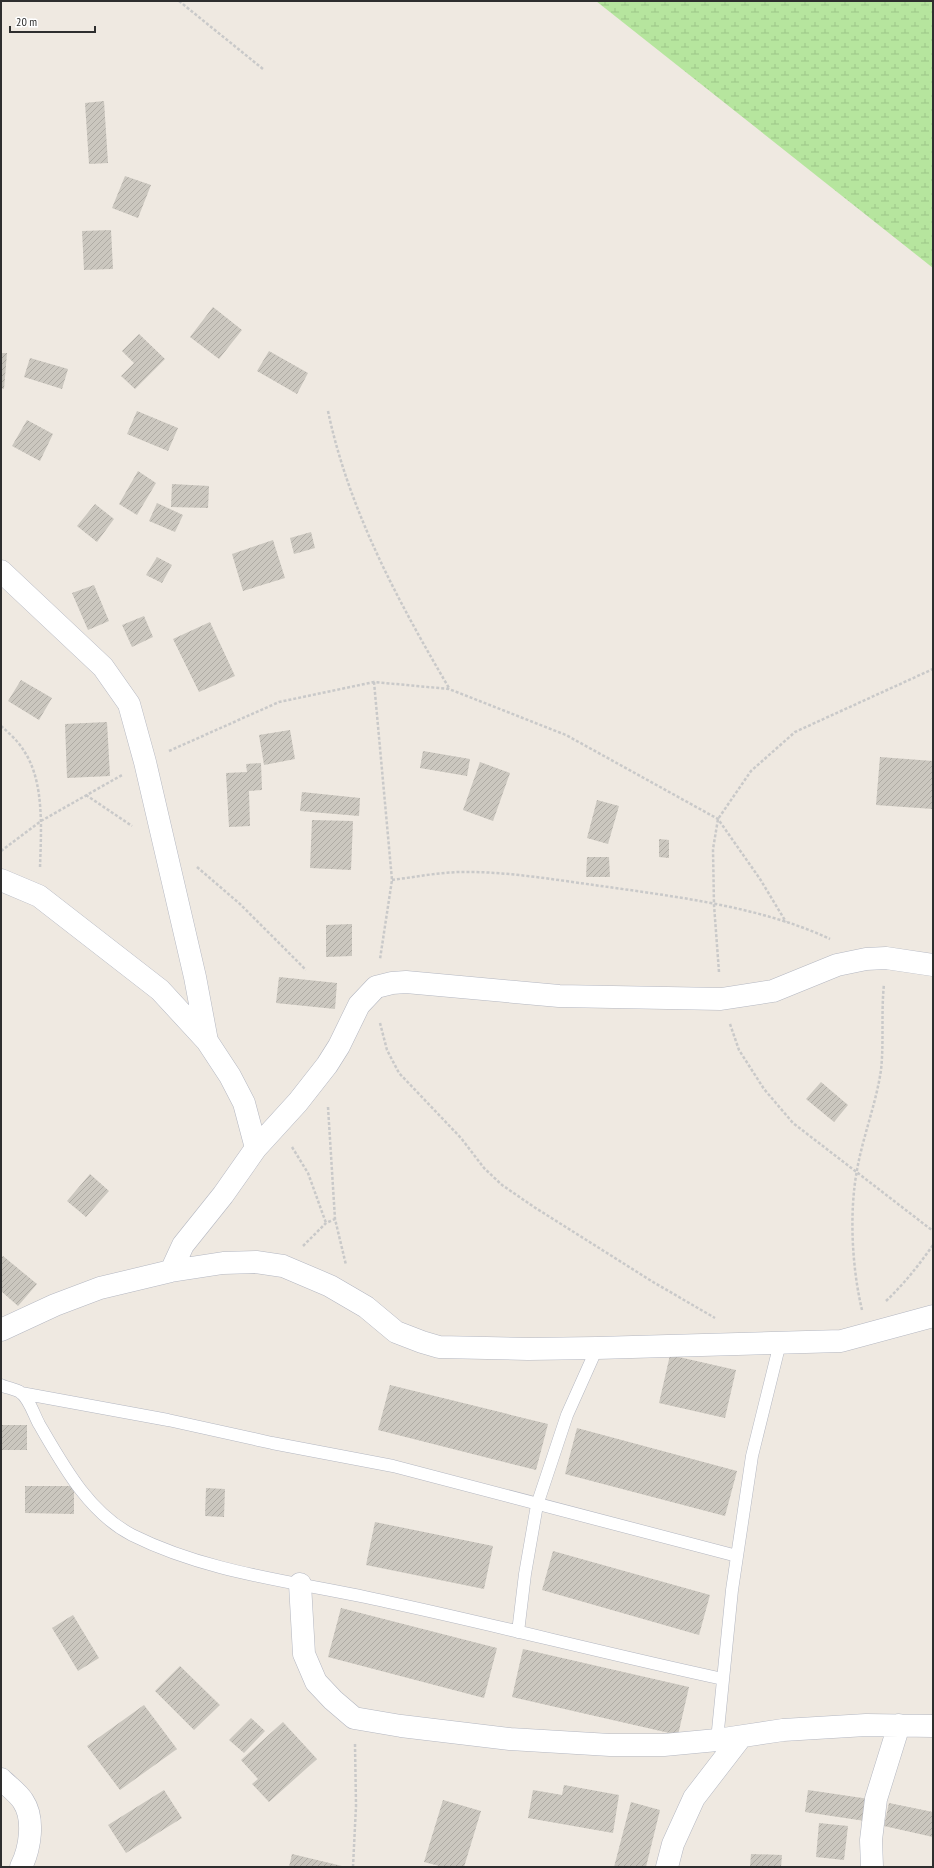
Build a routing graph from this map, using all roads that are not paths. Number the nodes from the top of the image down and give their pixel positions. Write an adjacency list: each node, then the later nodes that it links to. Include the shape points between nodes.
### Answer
1 (1, 571): 4 (street, via 103,667 129,704 195,977)
2 (1, 880): 4 (street, via 39,896 160,990)
3 (933, 965): 5 (street, via 876,959 838,965 773,991 721,999 559,996 406,982 392,983 373,990 358,1005 327,1065 298,1102)
4 (207, 1041): 5 (street, via 244,1102)
5 (256, 1148): 6 (street, via 183,1245)
6 (171, 1271): 8 (street, via 100,1288); 10 (street, via 223,1263 256,1262 283,1266 330,1286 366,1307 396,1332 439,1347)
7 (933, 1316): 9 (street, via 841,1341)
8 (1, 1330)
9 (780, 1343): 10 (street); 14 (lane, via 752,1456)
10 (597, 1348): 13 (lane, via 567,1415)
11 (1, 1385): 12 (lane)
12 (21, 1393): 13 (lane, via 161,1418 394,1466); 15 (lane, via 79,1488 96,1510 119,1528 187,1559 245,1574)
13 (537, 1505): 14 (lane); 16 (lane, via 524,1574)
14 (737, 1556): 17 (lane)
15 (300, 1584): 16 (lane, via 387,1601); 21 (street, via 304,1654 316,1682 354,1718 518,1739 610,1745 664,1745)
16 (518, 1632): 17 (lane)
17 (723, 1679): 21 (lane)
18 (899, 1725): 19 (street); 20 (street, via 783,1730); 25 (street, via 876,1799 871,1840)
19 (933, 1726)
20 (741, 1736): 21 (street); 24 (street, via 694,1798 673,1844)
21 (718, 1740)
22 (1, 1779): 23 (street, via 23,1800 28,1811 30,1828)
23 (21, 1867)
24 (667, 1867)
25 (872, 1867)

